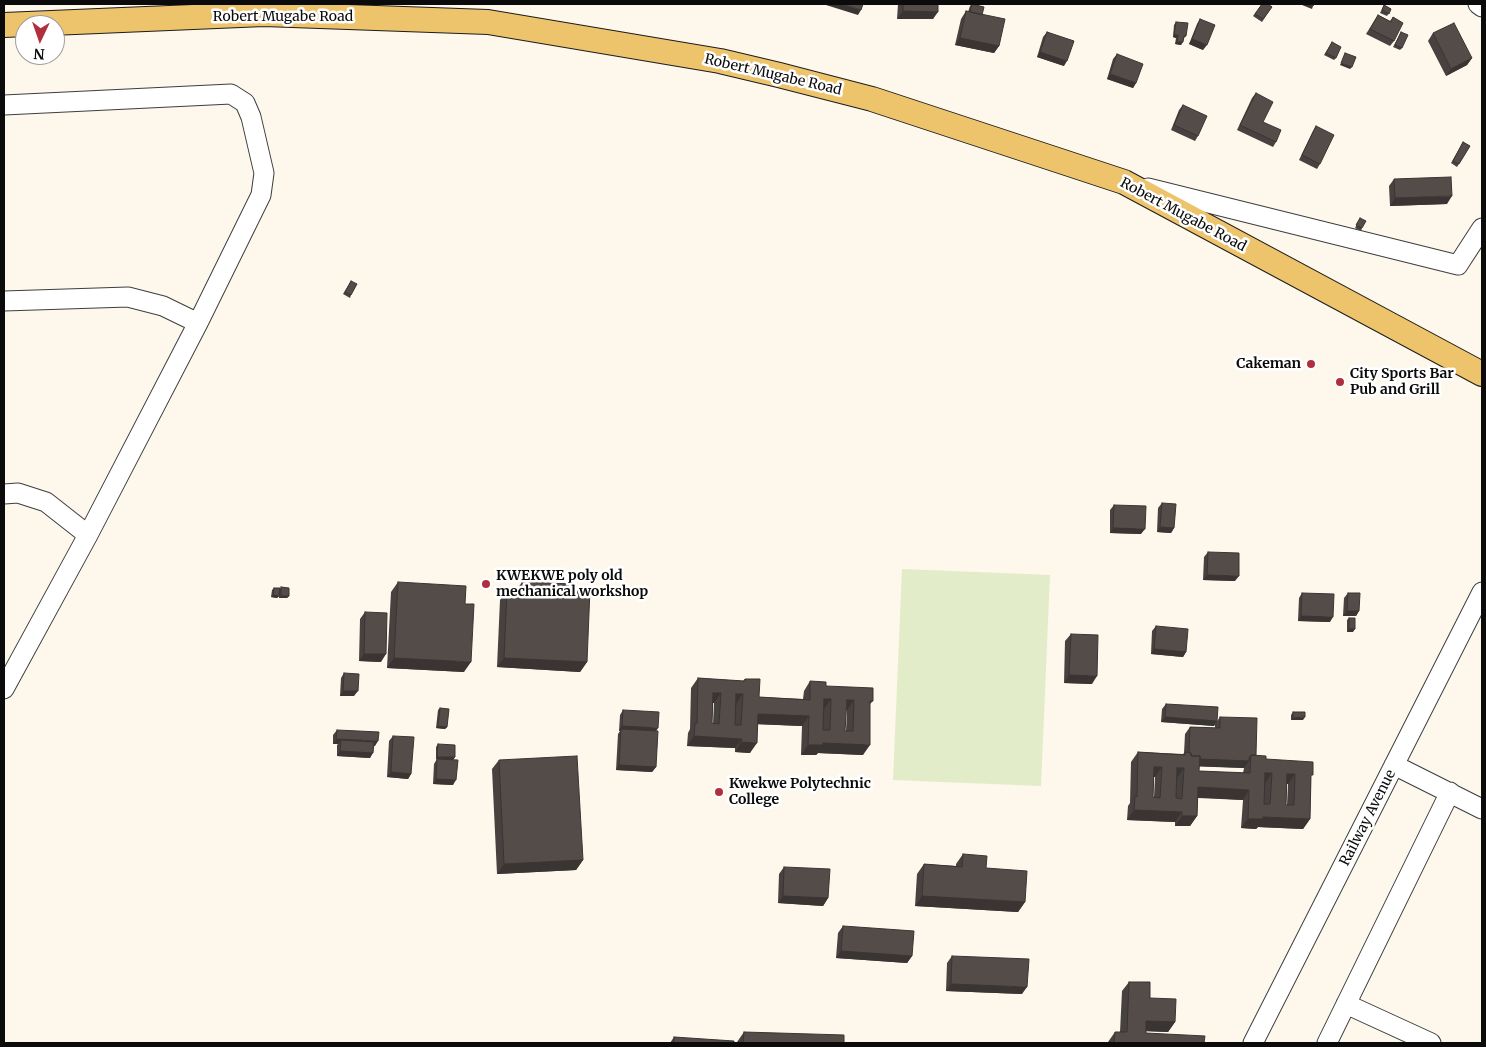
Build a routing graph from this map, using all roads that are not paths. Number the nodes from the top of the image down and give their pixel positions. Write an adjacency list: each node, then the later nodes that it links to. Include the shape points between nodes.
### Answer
1 (1478, 4): 2 (street)
2 (1482, 7)
3 (4, 25): 5 (main road, Robert Mugabe Road, via 264,14 488,22 720,61 872,98)
4 (4, 105): 8 (street, via 231,94 245,103 252,118 264,173 261,195)
5 (1124, 182): 6 (street, via 1458,265); 9 (main road, Robert Mugabe Road)
6 (1482, 228)
7 (4, 301): 8 (street, via 128,297 163,306)
8 (198, 323): 11 (street)
9 (1482, 374)
10 (4, 494): 11 (street, via 18,493 46,502)
11 (88, 535): 13 (street)
12 (1482, 592): 14 (street, Railway Avenue)
13 (4, 689)
14 (1394, 765): 15 (street); 18 (street, Railway Avenue)
15 (1450, 792): 16 (street); 17 (street)
16 (1482, 809)
17 (1346, 1004): 19 (street); 20 (street)
18 (1252, 1043)
19 (1327, 1043)
20 (1431, 1043)

